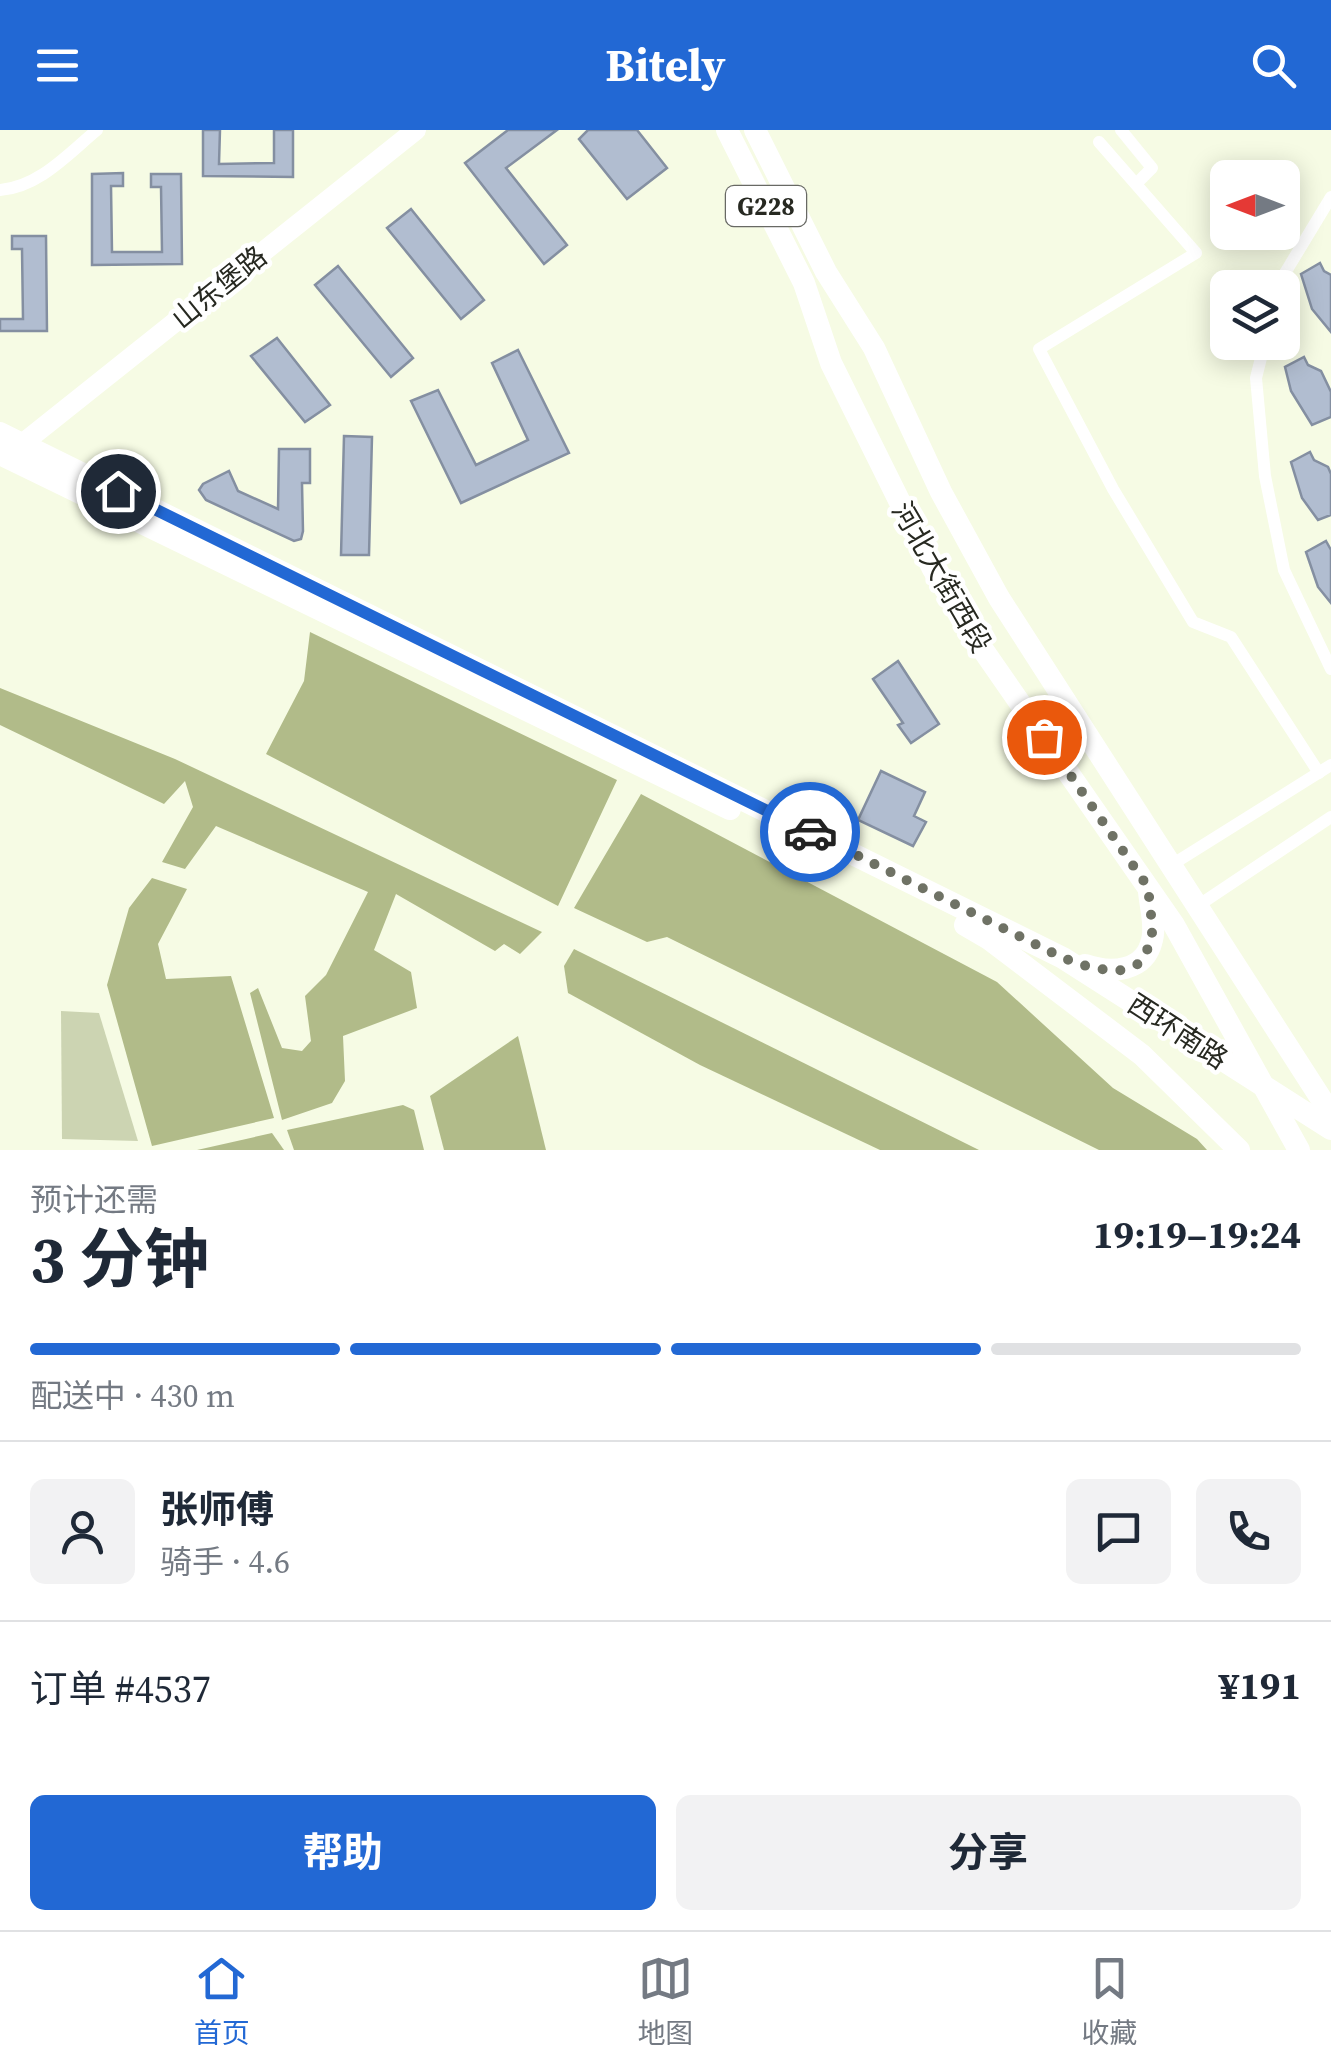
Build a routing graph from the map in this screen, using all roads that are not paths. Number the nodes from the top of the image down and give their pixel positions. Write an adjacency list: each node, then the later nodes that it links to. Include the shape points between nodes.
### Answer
1 (98, 130): 8 (street, via 39,177)
2 (416, 130): 13 (main road, 山东堡路)
3 (755, 130): 18 (highway, 河北大街西段 / G228, via 999,598)
4 (1122, 130): 7 (street, via 1152,168)
5 (728, 132): 19 (highway, 河北大街西段 / G228, via 933,569)
6 (1100, 142): 7 (street)
7 (1136, 184): 16 (street, via 1196,254 1039,350 1193,622 1231,636)
8 (0, 190)
9 (1331, 197): 10 (street)
10 (1287, 270)
11 (1260, 360): 15 (street, via 1256,378 1265,476 1284,570)
12 (0, 433): 13 (highway, 西环南路)
13 (22, 444): 21 (highway, 西环南路)
14 (0, 454): 25 (highway, 西环南路, via 918,898 989,939 1142,1055)
15 (1331, 669)
16 (1325, 769): 18 (street)
17 (1331, 817): 20 (street)
18 (1173, 864): 20 (highway, 河北大街西段 / G228)
19 (1148, 887): 21 (highway, via 1152,942 1138,964 1118,971); 22 (highway, 河北大街西段 / G228)
20 (1199, 904): 23 (highway, 河北大街西段 / G228)
21 (1063, 958): 22 (highway, 西环南路)
22 (1266, 1088): 24 (highway, 西环南路); 26 (highway, 河北大街西段 / G228)
23 (1331, 1114)
24 (1331, 1129)
25 (1238, 1150)
26 (1299, 1150)

